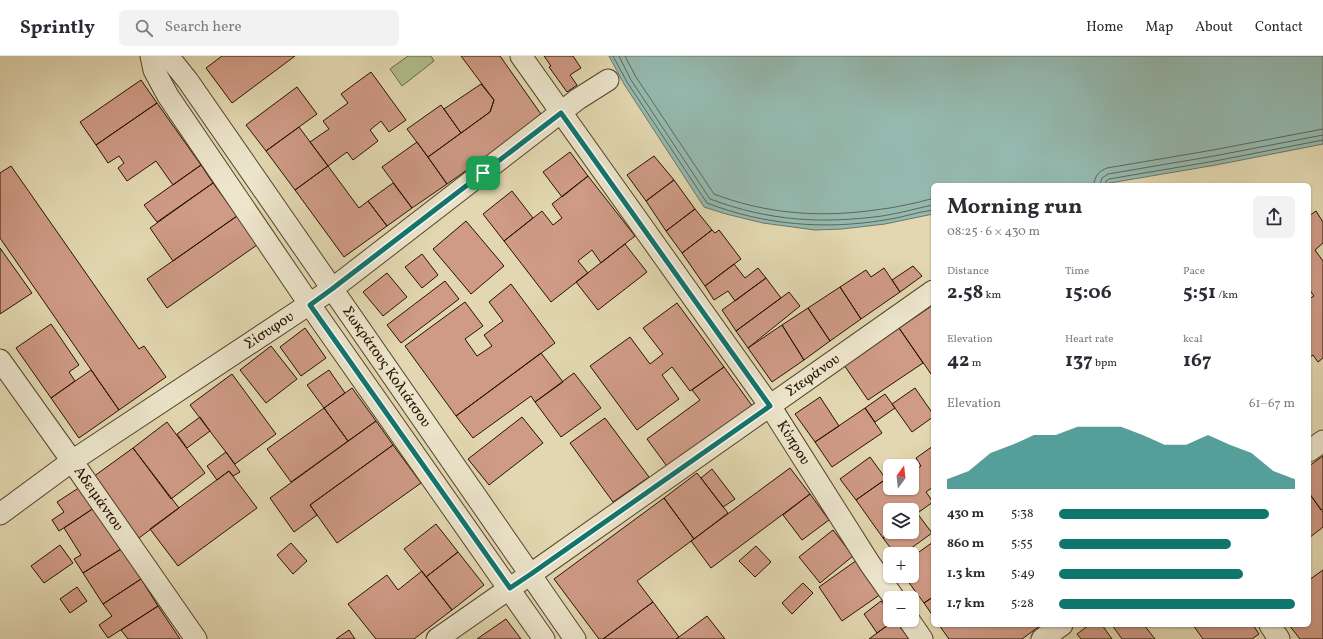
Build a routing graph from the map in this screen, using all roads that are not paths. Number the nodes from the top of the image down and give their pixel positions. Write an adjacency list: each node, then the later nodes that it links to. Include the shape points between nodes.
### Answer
1 (151, 56): 8 (street, Σωκράτους Κολιάτσου, via 154,70 168,96)
2 (168, 56): 6 (street, Σωκράτους Κολιάτσου)
3 (521, 56): 5 (street, Κύπρου)
4 (608, 80): 5 (street, Σίσυφου)
5 (561, 113): 6 (street, Σίσυφου); 10 (street, Κύπρου)
6 (332, 289): 8 (street, Σίσυφου); 15 (street, Σωκράτους Κολιάτσου)
7 (931, 292): 10 (street, Στεφάνου)
8 (310, 305): 13 (street, Σίσυφου); 16 (street, Σωκράτους Κολιάτσου)
9 (0, 360): 13 (street, Αδειμάντου)
10 (770, 406): 15 (street, Στεφάνου); 17 (street, Κύπρου)
11 (1323, 441): 12 (street)
12 (1311, 450)
13 (72, 461): 14 (street, Σίσυφου); 21 (street, Αδειμάντου)
14 (0, 514)
15 (531, 574): 16 (street, Στεφάνου); 24 (street, Σωκράτους Κολιάτσου)
16 (510, 588): 22 (street, Στεφάνου); 23 (street, Σωκράτους Κολιάτσου)
17 (889, 591)
18 (914, 627): 25 (street)
19 (1059, 627): 26 (street)
20 (1271, 627): 27 (street)
21 (196, 639)
22 (437, 639)
23 (544, 639)
24 (575, 639)
25 (922, 639)
26 (1042, 639)
27 (1279, 639)

